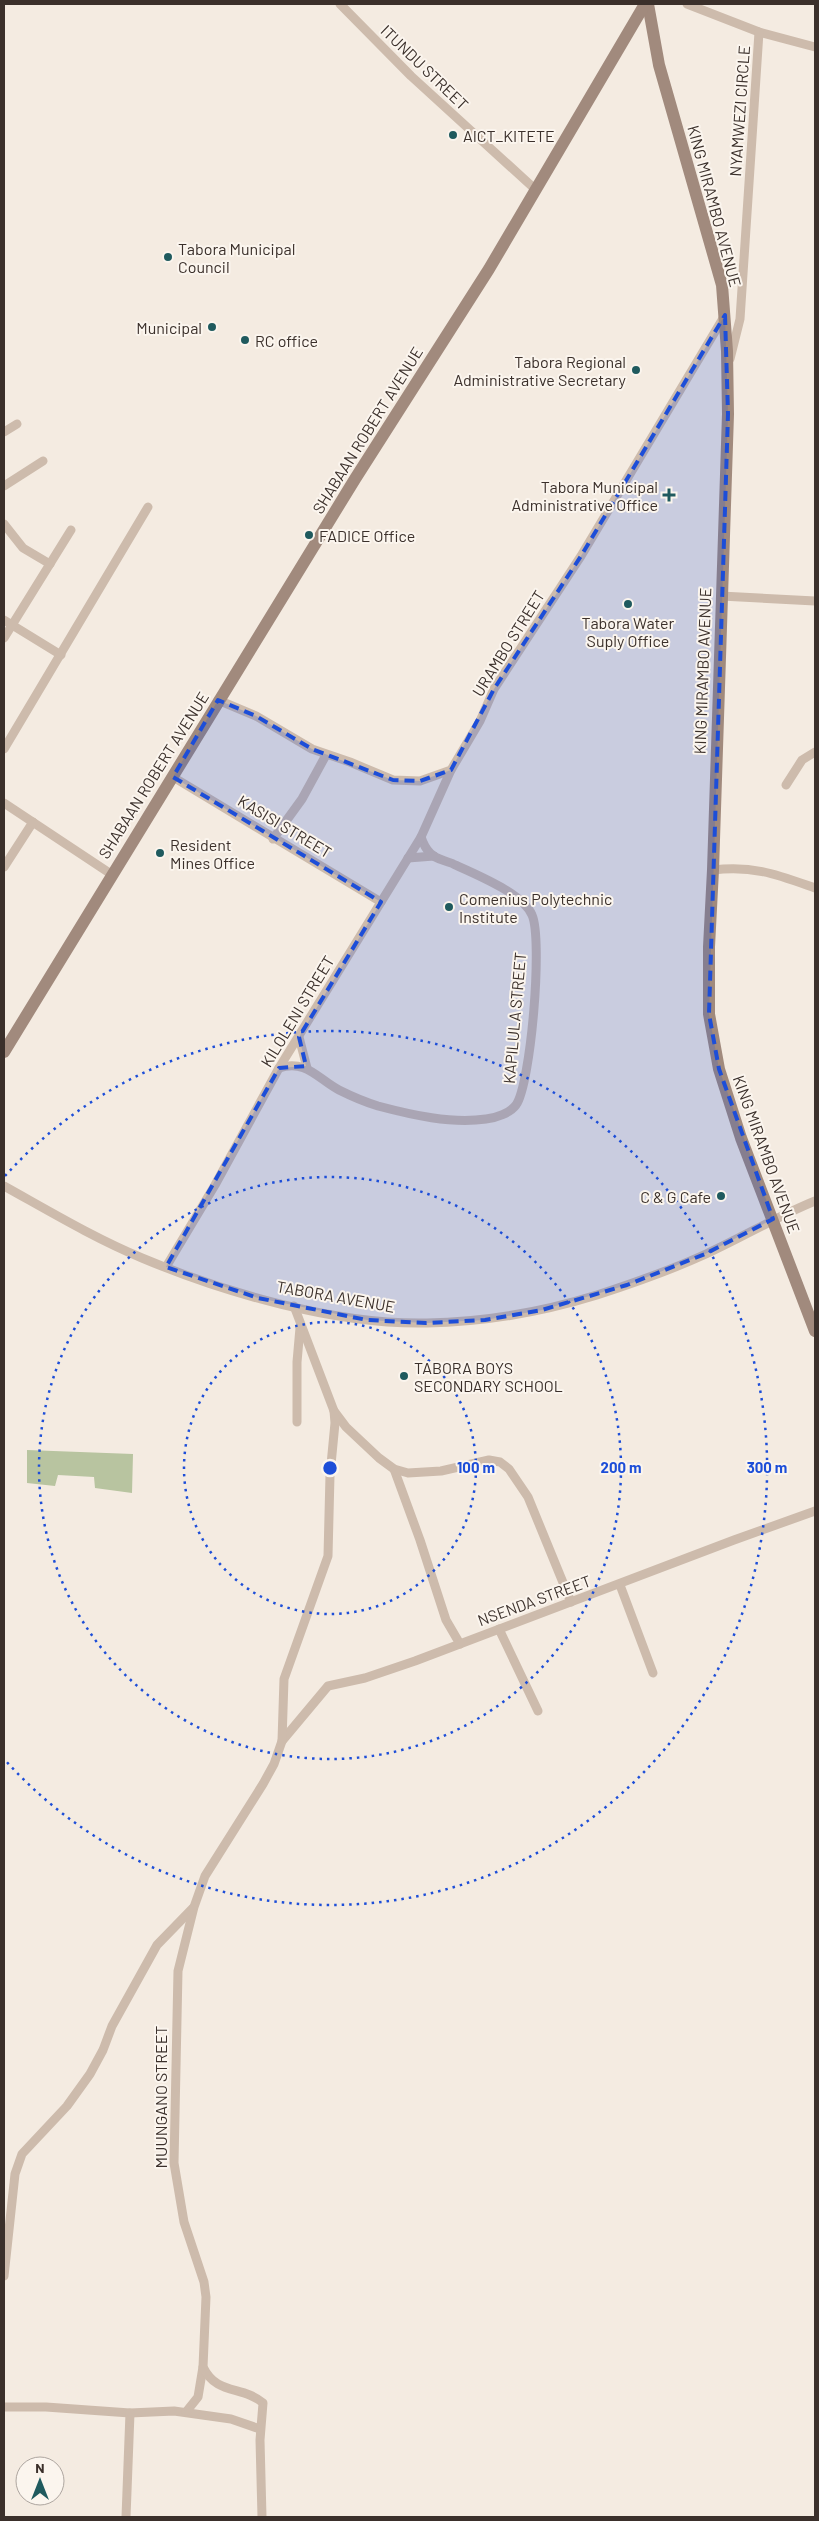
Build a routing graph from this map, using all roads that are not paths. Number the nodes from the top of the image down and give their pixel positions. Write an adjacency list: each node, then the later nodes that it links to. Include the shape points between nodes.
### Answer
1 (340, 4): 6 (street, ITUNDU STREET, via 417,82)
2 (646, 4): 6 (main road, SHABAAN ROBERT AVENUE); 7 (main road, KING MIRAMBO AVENUE, via 659,65 722,284)
3 (687, 4): 4 (street, NYAMWEZI CIRCLE)
4 (759, 32): 5 (street, NYAMWEZI CIRCLE); 8 (street, NYAMWEZI CIRCLE, via 740,319)
5 (815, 47)
6 (536, 190): 23 (main road, SHABAAN ROBERT AVENUE)
7 (725, 315): 8 (main road, KING MIRAMBO AVENUE); 27 (street, URAMBO STREET, via 581,556 494,689 480,721)
8 (728, 369): 17 (main road, KING MIRAMBO AVENUE)
9 (18, 424): 10 (street)
10 (4, 432)
11 (43, 461): 12 (street)
12 (4, 486)
13 (148, 507): 22 (street)
14 (4, 524): 16 (street, via 23,548)
15 (71, 530): 16 (street)
16 (50, 564): 20 (street)
17 (721, 596): 18 (street); 37 (main road, KING MIRAMBO AVENUE)
18 (815, 601)
19 (4, 620): 20 (street)
20 (12, 624): 21 (street); 22 (street)
21 (4, 638)
22 (61, 655): 24 (street)
23 (218, 700): 26 (street, via 256,716); 28 (main road, SHABAAN ROBERT AVENUE)
24 (4, 749)
25 (815, 752): 29 (street, via 802,760)
26 (326, 755): 27 (street, via 399,781 420,781); 33 (street, via 302,799)
27 (451, 770): 32 (street, KILOLENI STREET)
28 (173, 777): 33 (street, KASISI STREET); 38 (main road, SHABAAN ROBERT AVENUE)
29 (786, 785)
30 (4, 803): 31 (street)
31 (33, 822): 36 (street); 38 (street)
32 (421, 837): 34 (street); 35 (street, KILOLENI STREET)
33 (273, 839): 40 (street, KASISI STREET)
34 (434, 856): 35 (street, KAPILULA STREET); 44 (street, KAPILULA STREET, via 516,897 527,905 533,916 536,950 532,1027 526,1078 515,1106 504,1114 486,1119 419,1116 347,1093)
35 (408, 858): 40 (street, KILOLENI STREET)
36 (4, 867)
37 (714, 870): 39 (street, via 737,867 760,870); 47 (main road, KING MIRAMBO AVENUE, via 709,962 712,1034 719,1069 741,1138)
38 (111, 874): 42 (main road, SHABAAN ROBERT AVENUE)
39 (815, 888)
40 (381, 902): 41 (street, KILOLENI STREET)
41 (299, 1037): 43 (street, KILOLENI STREET); 44 (street)
42 (4, 1052)
43 (279, 1068): 44 (street, via 288,1065); 48 (street, KILOLENI STREET)
44 (307, 1068)
45 (4, 1186): 48 (street, TABORA AVENUE, via 94,1236)
46 (815, 1201): 47 (street, TABORA AVENUE)
47 (773, 1219): 49 (street, TABORA AVENUE, via 662,1272 573,1302 516,1315 426,1324 367,1320); 51 (main road, KING MIRAMBO AVENUE)
48 (166, 1267): 49 (street, TABORA AVENUE, via 258,1298)
49 (294, 1306): 50 (street, MUUNGANO STREET)
50 (301, 1326): 52 (street, MUUNGANO STREET); 53 (street)
51 (815, 1331)
52 (334, 1411): 54 (street, MUUNGANO STREET, via 358,1439); 62 (street, MUUNGANO STREET, via 328,1556 284,1679)
53 (297, 1422)
54 (394, 1469): 57 (street, MUUNGANO STREET, via 422,1474 489,1460 500,1462 509,1469 528,1497); 59 (street, via 446,1620)
55 (815, 1511): 56 (street, NSENDA STREET)
56 (620, 1585): 57 (street, NSENDA STREET); 60 (street)
57 (571, 1602): 58 (street, NSENDA STREET)
58 (499, 1629): 59 (street, NSENDA STREET); 61 (street)
59 (460, 1644): 62 (street, NSENDA STREET, via 365,1678 328,1686)
60 (653, 1673)
61 (538, 1712)
62 (282, 1741): 63 (street, MUUNGANO STREET, via 263,1784 210,1868)
63 (194, 1907): 64 (street, MUUNGANO STREET, via 157,1945 112,2026 90,2074 67,2106 19,2160); 65 (street, MUUNGANO STREET, via 176,1983 174,2163 184,2222 204,2282)
64 (4, 2276)
65 (203, 2367): 67 (street, MUUNGANO STREET, via 198,2397); 69 (street, via 215,2383 263,2402)
66 (4, 2407): 68 (street, via 46,2406)
67 (186, 2412): 68 (street); 69 (street, via 232,2419)
68 (130, 2413): 70 (street)
69 (260, 2429): 71 (street)
70 (126, 2517)
71 (262, 2517)

